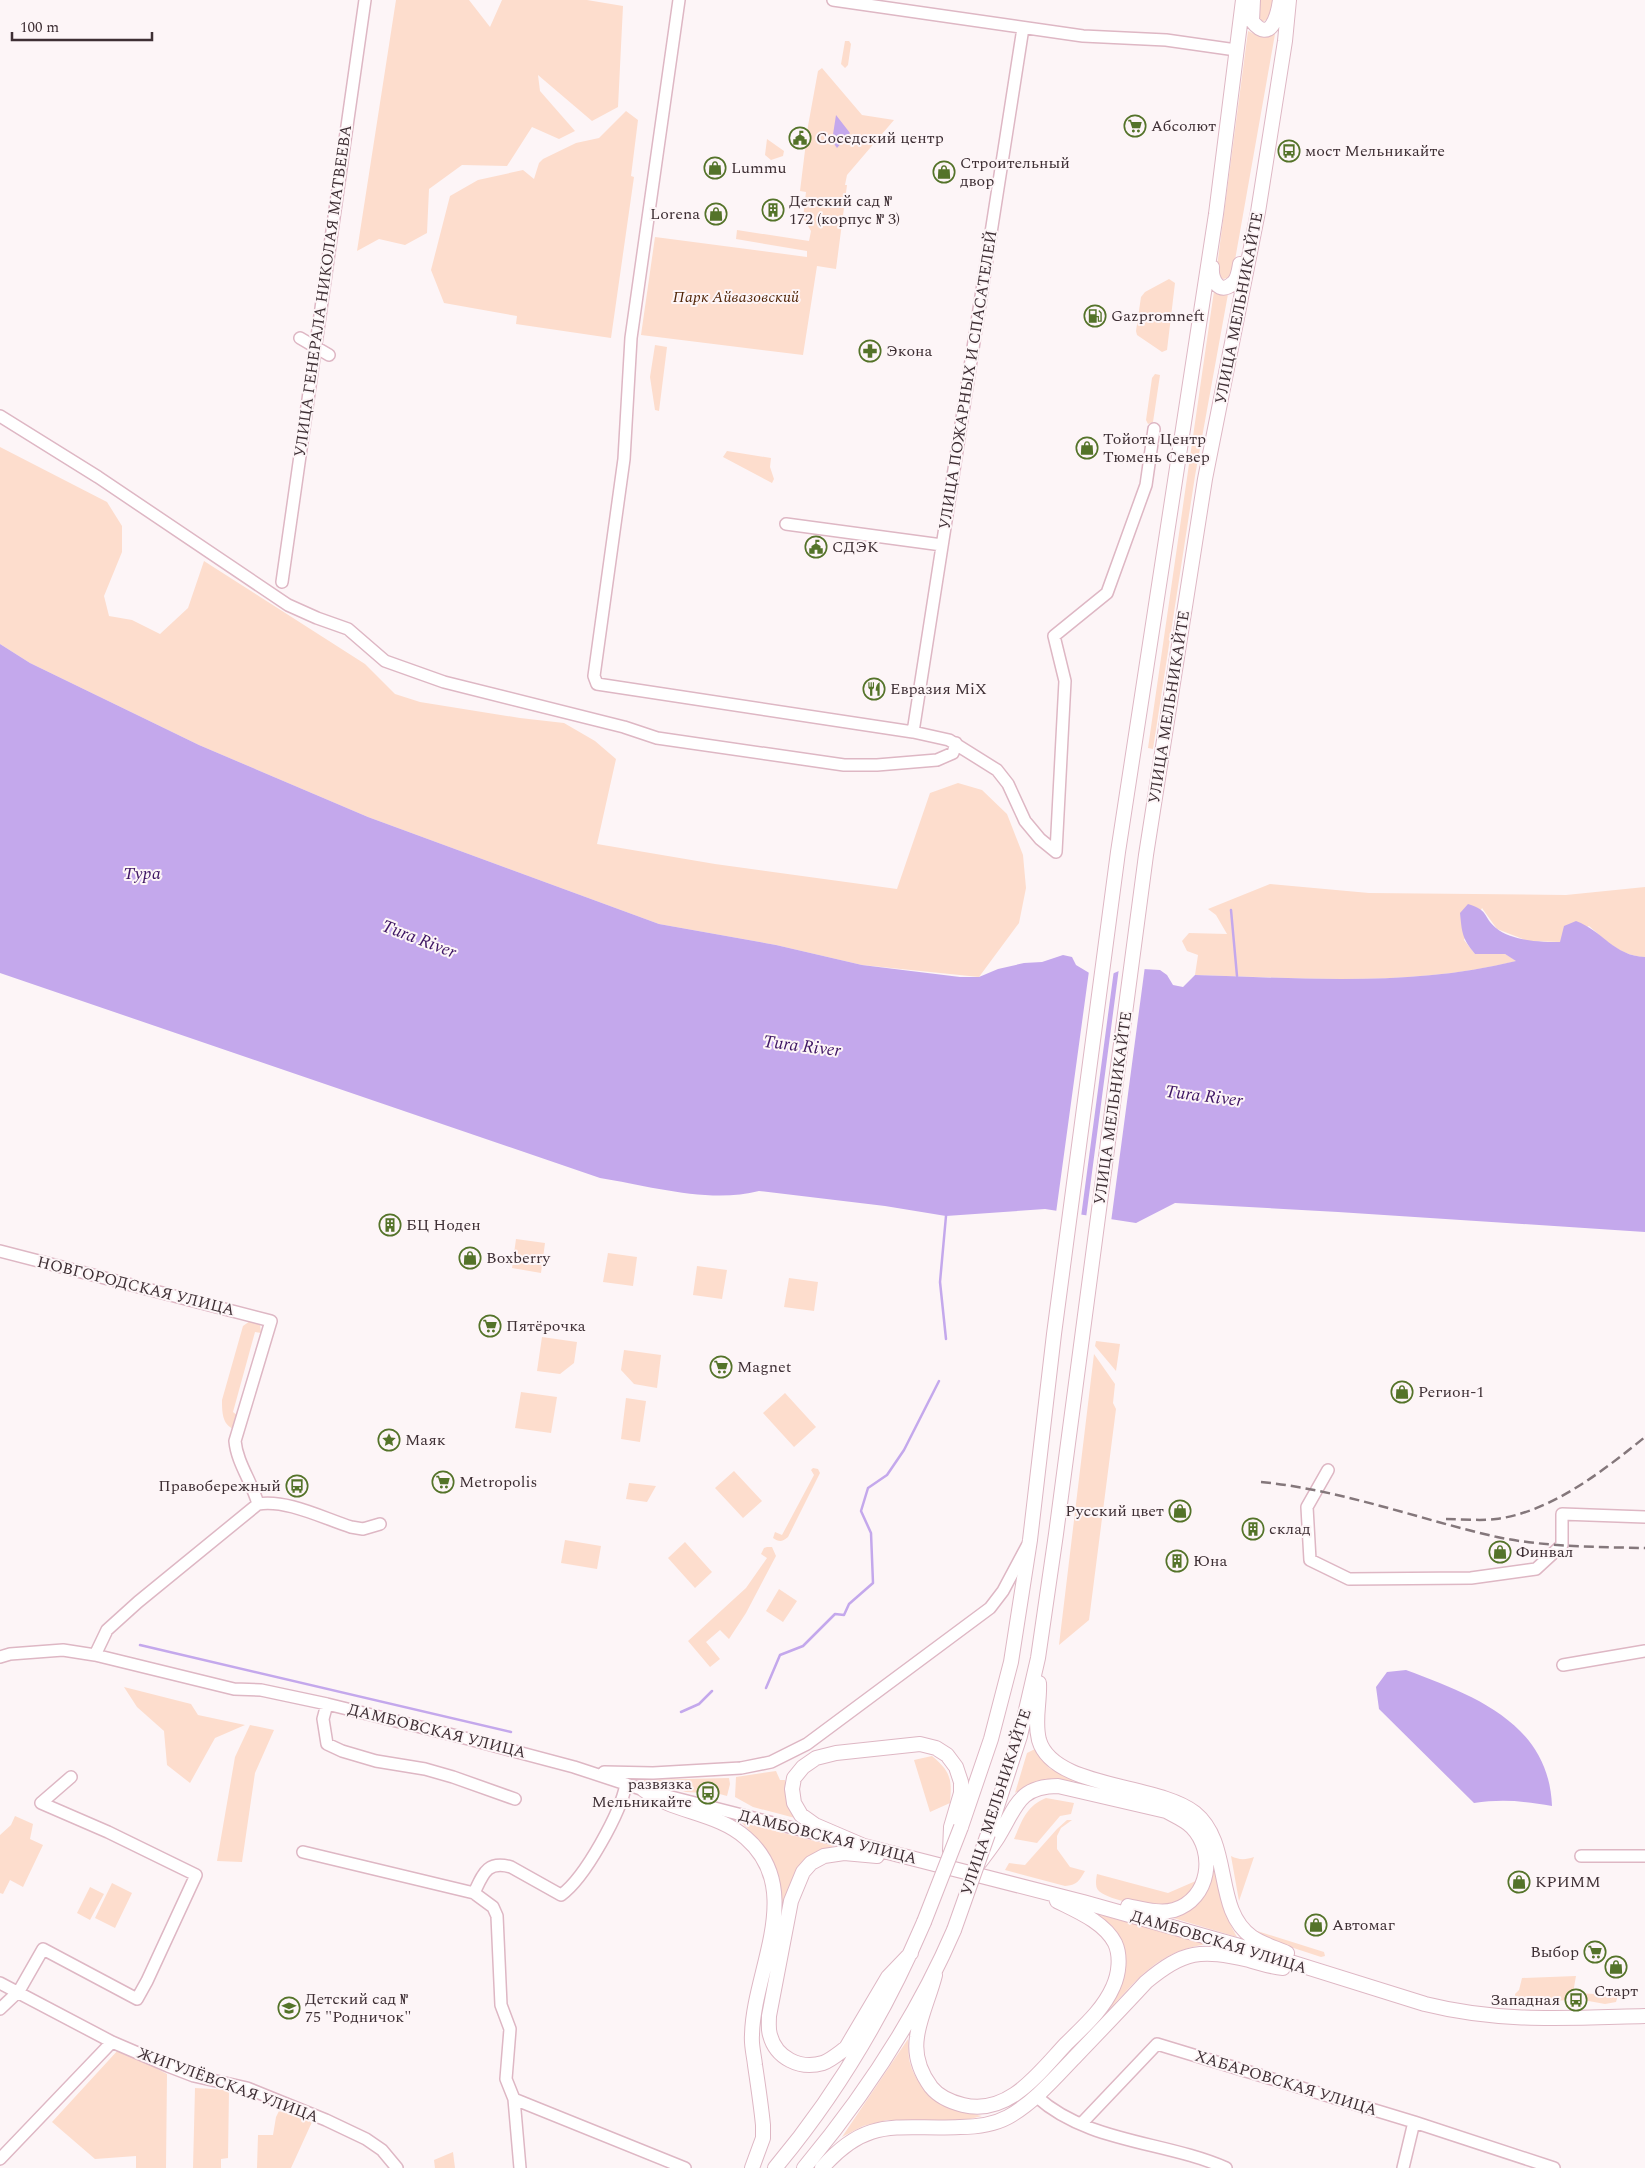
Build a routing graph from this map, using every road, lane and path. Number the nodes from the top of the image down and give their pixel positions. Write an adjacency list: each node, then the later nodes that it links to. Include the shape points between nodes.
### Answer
1 (365, 0): 13 (street, УЛИЦА ГЕНЕРАЛА НИКОЛАЯ МАТВЕЕВА)
2 (679, 0): 20 (street, via 630,338 624,459 594,676 597,684 611,687)
3 (833, 0): 8 (street)
4 (1243, 0): 9 (main road, УЛИЦА МЕЛЬНИКАЙТЕ)
5 (1253, 0): 6 (main road, via 1252,21 1263,29 1274,24)
6 (1280, 0)
7 (1289, 0): 10 (main road, УЛИЦА МЕЛЬНИКАЙТЕ)
8 (1023, 28): 9 (street, via 1083,36 1183,42); 18 (street, УЛИЦА ПОЖАРНЫХ И СПАСАТЕЛЕЙ)
9 (1236, 50): 11 (main road, УЛИЦА МЕЛЬНИКАЙТЕ)
10 (1258, 212): 11 (main road, via 1247,236 1237,277 1233,283 1221,287 1212,278 1218,237); 31 (main road, УЛИЦА МЕЛЬНИКАЙТЕ, via 1205,479 1146,855)
11 (1216, 214): 27 (main road, УЛИЦА МЕЛЬНИКАЙТЕ, via 1118,852)
12 (300, 338): 13 (street)
13 (315, 346): 14 (street); 19 (street, УЛИЦА ГЕНЕРАЛА НИКОЛАЯ МАТВЕЕВА)
14 (329, 355)
15 (0, 416): 21 (street, via 288,605 348,629 385,661 444,682 677,743 735,748 828,763 877,765 937,760 952,753)
16 (1154, 430): 21 (street, via 1146,485 1107,593 1054,636 1065,681 1056,852 1025,821 1008,784 997,770)
17 (786, 524): 18 (street)
18 (942, 545): 20 (street, УЛИЦА ПОЖАРНЫХ И СПАСАТЕЛЕЙ)
19 (282, 582)
20 (913, 732): 21 (street)
21 (956, 743)
22 (0, 1251): 24 (street, НОВГОРОДСКАЯ УЛИЦА, via 271,1321 235,1441)
23 (1328, 1470): 25 (street, via 1307,1507 1310,1560 1349,1578 1471,1578 1536,1569 1562,1545 1562,1514)
24 (258, 1504): 26 (street, via 283,1504 362,1529); 30 (street, via 107,1630)
25 (1645, 1517)
26 (380, 1524)
27 (1030, 1540): 34 (street, via 1003,1591 990,1608 807,1744 771,1762 741,1768 624,1774); 39 (main road, УЛИЦА МЕЛЬНИКАЙТЕ, via 1011,1662 991,1739)
28 (1645, 1650): 32 (street)
29 (5, 1655): 30 (street, ДАМБОВСКАЯ УЛИЦА, via 63,1650)
30 (95, 1655): 33 (street, ДАМБОВСКАЯ УЛИЦА, via 234,1689 260,1690)
31 (1038, 1658): 40 (main road, УЛИЦА МЕЛЬНИКАЙТЕ); 50 (main road, via 1036,1721 1040,1742 1048,1757 1059,1767 1086,1778 1181,1803 1196,1814 1214,1839 1228,1898 1243,1929)
32 (1563, 1665)
33 (328, 1704): 34 (street, ДАМБОВСКАЯ УЛИЦА); 38 (street, via 322,1718 327,1744 376,1761 453,1776)
34 (585, 1770): 36 (street, ДАМБОВСКАЯ УЛИЦА)
35 (71, 1777): 53 (street, via 41,1803 196,1875 137,1999 43,1949)
36 (626, 1784): 37 (street, ДАМБОВСКАЯ УЛИЦА); 47 (street, via 611,1823 593,1855 579,1878 561,1895 502,1864 484,1872)
37 (644, 1790): 41 (street, ДАМБОВСКАЯ УЛИЦА); 65 (main road, via 663,1802 732,1828 753,1845 770,1872 774,1887 774,1921 752,2036 763,2138)
38 (515, 1799)
39 (956, 1827): 41 (main road, via 961,1782 956,1767 947,1755 936,1748 920,1744 836,1753 816,1758 803,1766 794,1778 792,1789 801,1815 814,1825); 49 (main road, УЛИЦА МЕЛЬНИКАЙТЕ, bridge, via 949,1859)
40 (993, 1835): 48 (main road, via 1021,1798 1045,1786 1058,1786 1166,1811 1192,1827 1201,1840 1207,1871 1196,1896 1185,1905 1166,1911 1124,1905); 51 (main road, УЛИЦА МЕЛЬНИКАЙТЕ, bridge, via 978,1864)
41 (864, 1846): 43 (main road, ДАМБОВСКАЯ УЛИЦА)
42 (303, 1852): 47 (street)
43 (896, 1854): 46 (main road, ДАМБОВСКАЯ УЛИЦА); 49 (main road, via 824,1856 803,1872 791,1901 769,2016 769,2034 776,2049 790,2061 809,2066 836,2056 846,2048 888,1977)
44 (1581, 1856): 45 (street)
45 (1645, 1856)
46 (1039, 1891): 48 (main road, ДАМБОВСКАЯ УЛИЦА); 51 (main road, via 1090,1918 1107,1932 1115,1943 1118,1971 1114,1986 1099,2010 1016,2095 992,2105 972,2107 953,2103 936,2093 926,2080 916,2054 917,2037)
47 (474, 1893): 58 (street, via 494,1907 497,1916 501,2005 510,2029 506,2079)
48 (1100, 1906): 50 (main road, ДАМБОВСКАЯ УЛИЦА, via 1236,1944)
49 (911, 1952): 66 (main road, УЛИЦА МЕЛЬНИКАЙТЕ, via 862,2046 814,2120)
50 (1312, 1970): 55 (main road, ДАМБОВСКАЯ УЛИЦА, via 1425,2004 1478,2015 1530,2019); 57 (main road, via 1277,1967 1220,1954 1184,1956 1162,1968 1146,1982)
51 (934, 1975): 67 (main road, УЛИЦА МЕЛЬНИКАЙТЕ, via 887,2055)
52 (0, 1983): 53 (street, ЖИГУЛЁВСКАЯ УЛИЦА)
53 (19, 1991): 54 (street); 56 (street, ЖИГУЛЁВСКАЯ УЛИЦА)
54 (0, 2009)
55 (1645, 2016)
56 (112, 2042): 61 (street); 62 (street, ЖИГУЛЁВСКАЯ УЛИЦА, via 194,2076 247,2088 326,2120 366,2139 382,2150)
57 (1036, 2096): 60 (street, via 1069,2120); 68 (main road, via 1007,2117 988,2125 949,2128 899,2126 872,2130 849,2142)
58 (514, 2099): 63 (street); 64 (street)
59 (1414, 2122): 60 (street, ХАБАРОВСКАЯ УЛИЦА, via 1157,2044); 70 (street); 71 (street, ХАБАРОВСКАЯ УЛИЦА)
60 (1080, 2124): 69 (street)
61 (0, 2160)
62 (397, 2168)
63 (520, 2168)
64 (684, 2168)
65 (752, 2168)
66 (775, 2168)
67 (804, 2168)
68 (822, 2168)
69 (1226, 2168)
70 (1403, 2168)
71 (1554, 2168)

